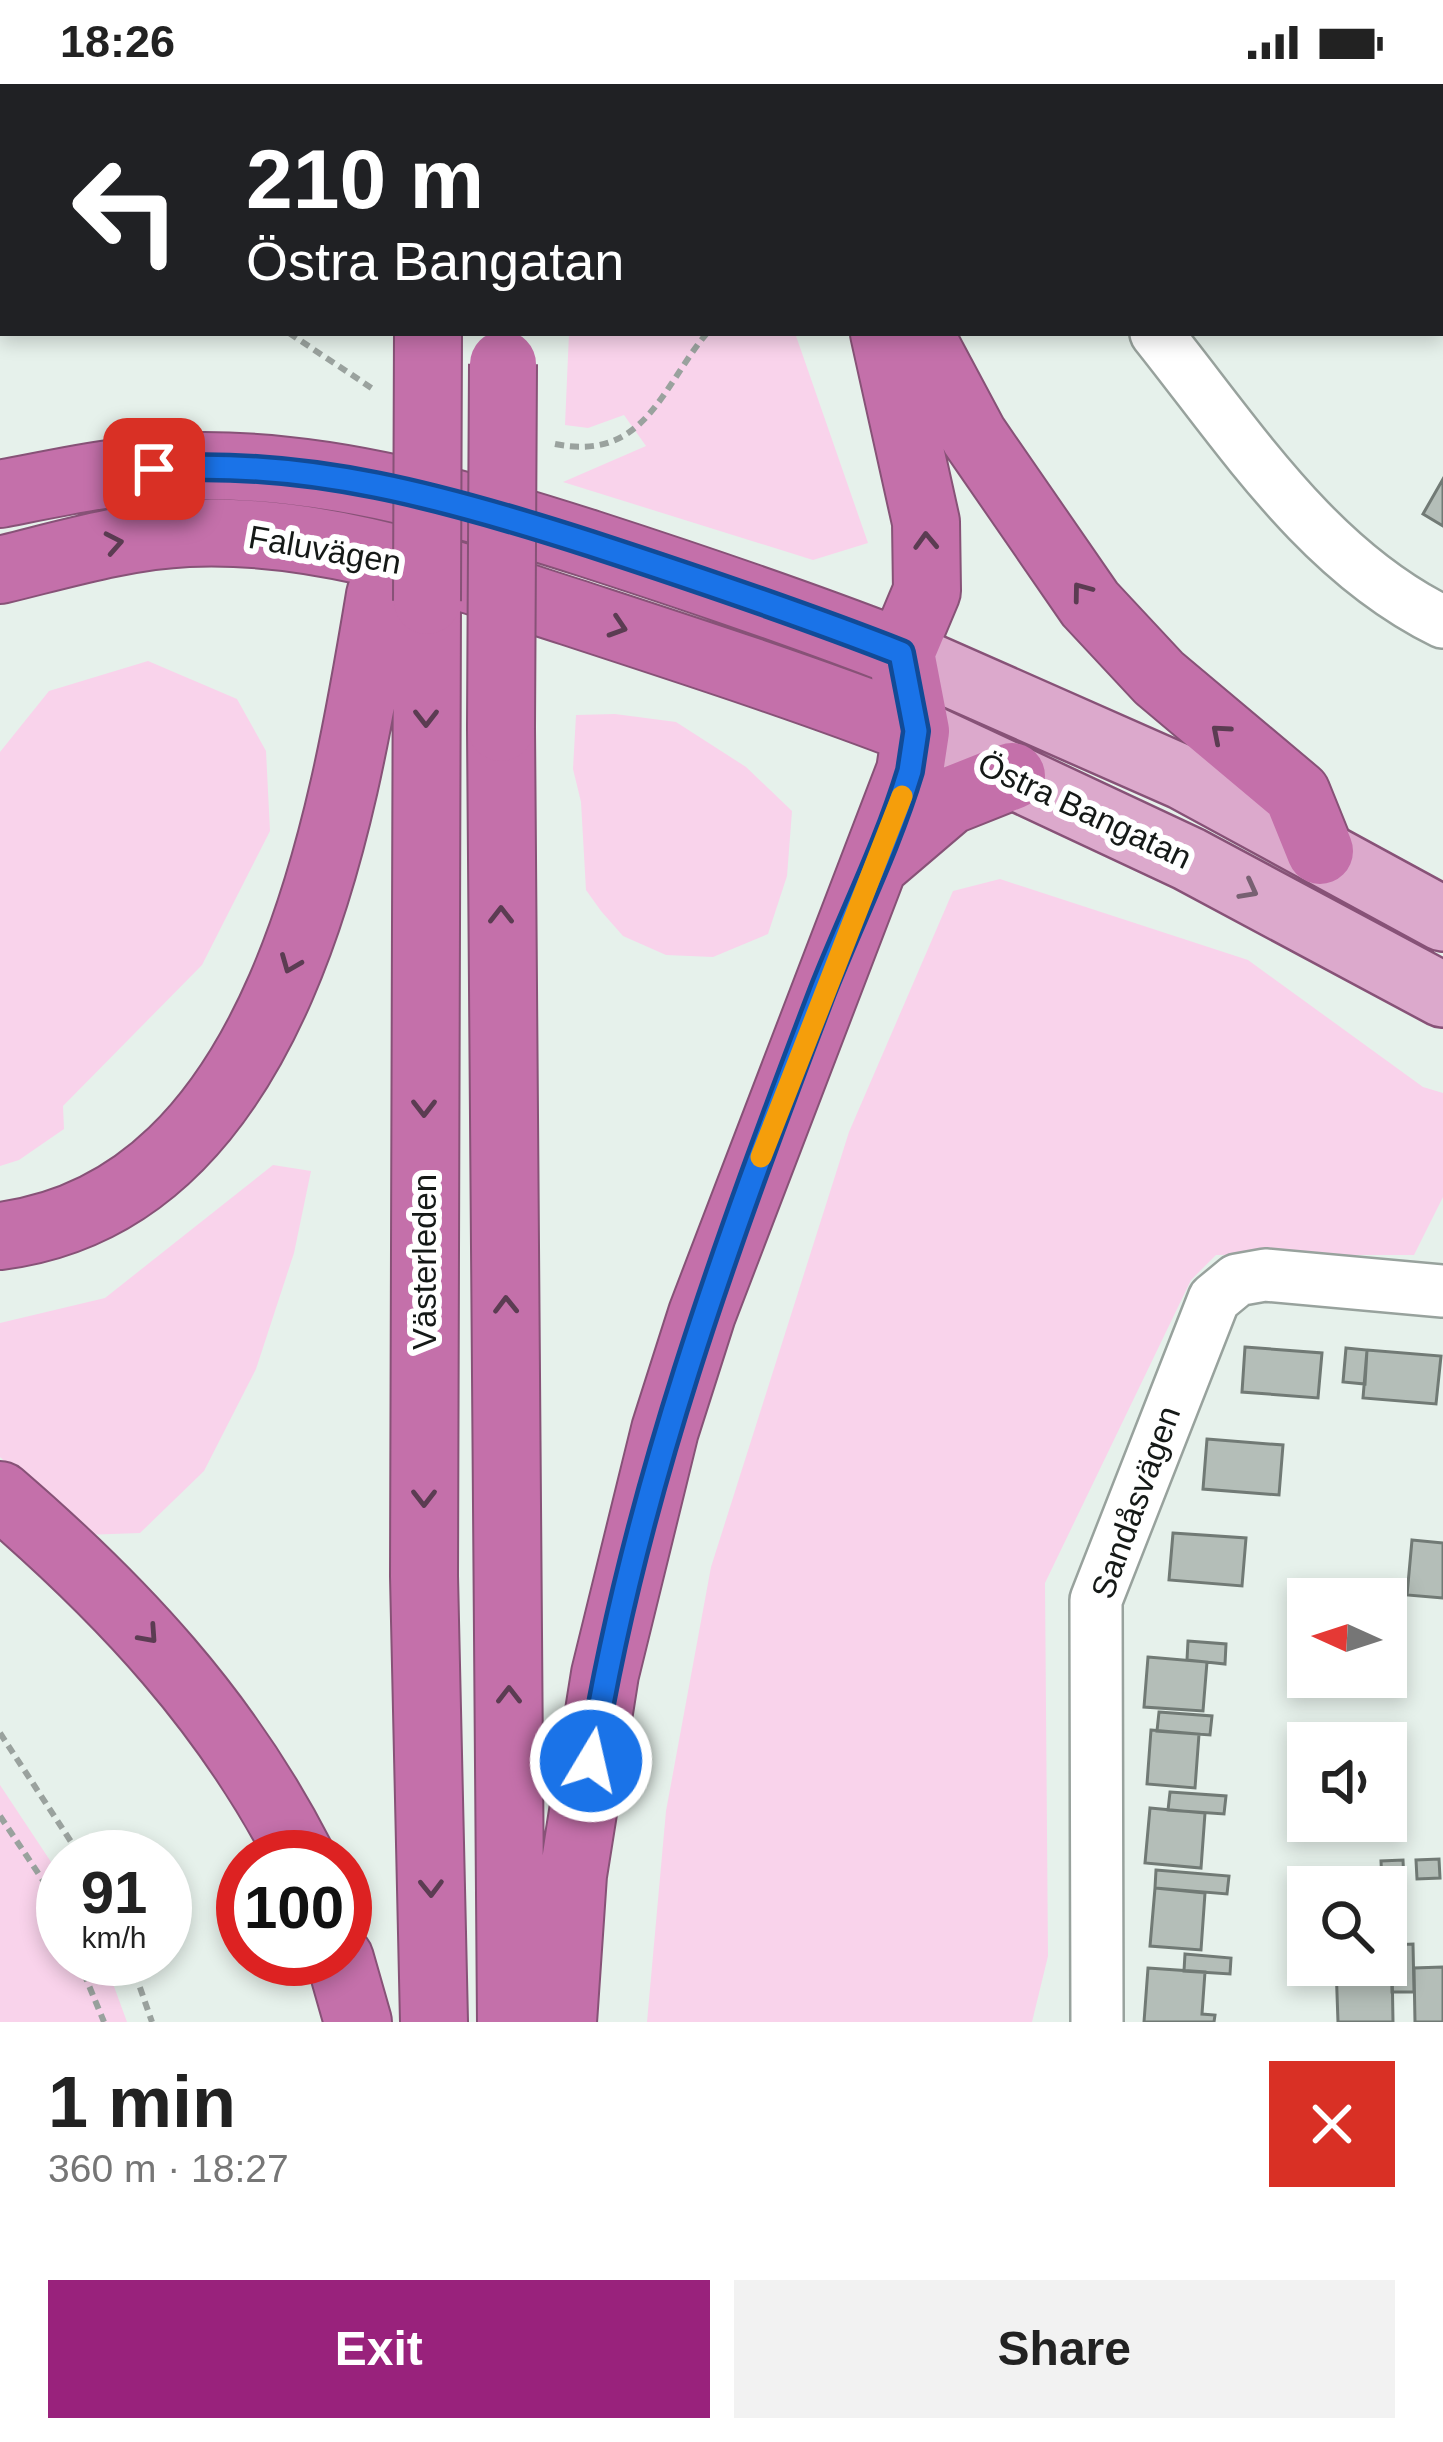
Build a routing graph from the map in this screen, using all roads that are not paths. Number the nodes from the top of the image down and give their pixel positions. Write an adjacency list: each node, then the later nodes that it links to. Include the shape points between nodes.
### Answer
1 (415, 336): 10 (highway)
2 (428, 336): 10 (highway, Västerleden, bridge, via 427,502)
3 (885, 336): 12 (highway, one-way to 3, via 927,591 926,522)
4 (921, 336): 16 (highway, one-way to 4, via 1298,794 1193,709 1090,604 974,436)
5 (1158, 336): 11 (street, via 1335,548)
6 (504, 349): 8 (highway, bridge)
7 (0, 494): 8 (highway, Faluvägen, via 113,472 249,467 384,485)
8 (506, 546): 9 (highway, Faluvägen, one-way to 8, via 147,537 248,533 354,548); 12 (highway, Östra Bangatan); 13 (highway, Östra Bangatan, one-way to 13); 27 (highway, one-way to 8, bridge)
9 (0, 571)
10 (404, 598): 20 (highway, one-way to 20, via 360,718 328,853 247,1057 218,1100 150,1170 63,1220); 26 (highway, Västerleden, one-way to 26)
11 (1443, 622)
12 (901, 653): 13 (highway, via 791,652); 14 (highway); 16 (main road, Östra Bangatan, via 1184,778)
13 (765, 675): 14 (highway, Östra Bangatan)
14 (916, 731): 15 (main road, Östra Bangatan); 17 (highway, via 906,784)
15 (1012, 776): 17 (highway, via 949,801); 19 (main road, Östra Bangatan, one-way to 19, via 1189,859)
16 (1320, 850): 18 (main road, Östra Bangatan)
17 (874, 866): 28 (highway, via 664,1430 618,1611 584,1805)
18 (1443, 919)
19 (1443, 995)
20 (0, 1236)
21 (1443, 1291): 29 (street, Sandåsvägen, via 1265,1275 1238,1280 1214,1299 1096,1600)
22 (0, 1496): 23 (highway, one-way to 23, via 107,1591 183,1673 250,1763)
23 (286, 1830)
24 (348, 1986): 25 (highway)
25 (358, 2022)
26 (434, 2022)
27 (511, 2022)
28 (562, 2022)
29 (1096, 2022)

